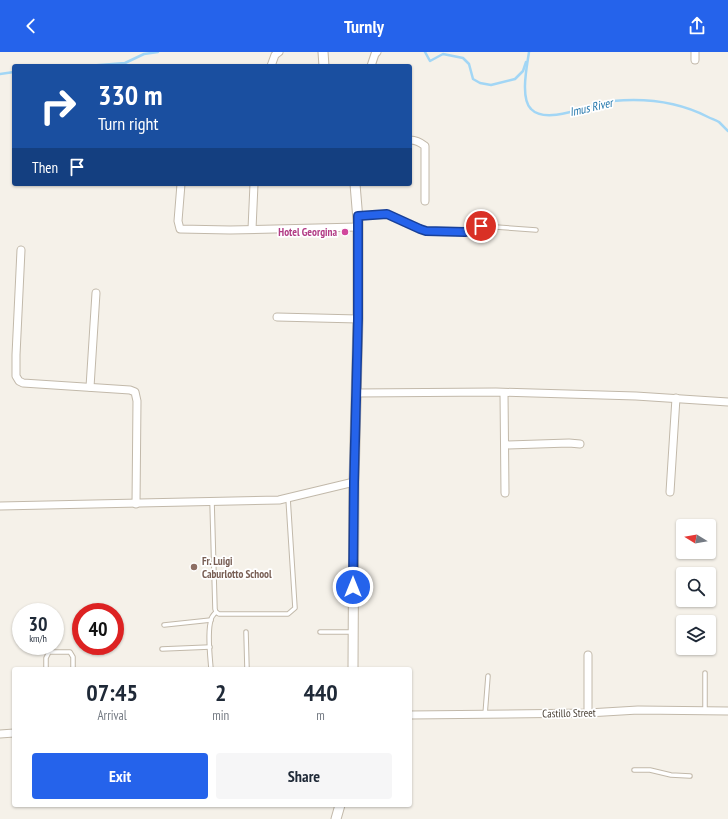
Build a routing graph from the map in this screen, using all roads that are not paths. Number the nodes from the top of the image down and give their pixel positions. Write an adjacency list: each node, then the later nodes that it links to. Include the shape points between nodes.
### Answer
1 (279, 52): 6 (street)
2 (323, 52): 7 (street)
3 (376, 52): 8 (street)
4 (695, 52): 5 (street)
5 (695, 60)
6 (272, 64)
7 (324, 64)
8 (372, 64)
9 (412, 140): 13 (street, via 425,146)
10 (182, 186): 16 (street, via 178,221 180,229)
11 (254, 186): 16 (street)
12 (355, 186): 14 (street)
13 (425, 201)
14 (358, 216): 15 (street); 17 (lane, via 387,214 426,231 465,232 481,226)
15 (358, 228): 16 (street); 21 (street)
16 (252, 229)
17 (536, 230)
18 (21, 250): 22 (street, via 16,376 23,383)
19 (96, 293): 22 (street)
20 (277, 317): 21 (street)
21 (358, 319): 24 (street)
22 (90, 387): 34 (street, via 135,392)
23 (504, 392): 24 (street); 25 (street); 28 (street)
24 (356, 393): 29 (street)
25 (676, 398): 26 (street); 30 (street)
26 (728, 402)
27 (580, 444): 28 (street)
28 (505, 445): 31 (street)
29 (354, 482): 32 (street); 41 (street)
30 (670, 492)
31 (505, 493)
32 (288, 498): 33 (street); 36 (lane, via 294,608 288,614)
33 (212, 501): 34 (street); 36 (lane)
34 (136, 504): 35 (street)
35 (0, 506)
36 (216, 612): 37 (lane)
37 (210, 620): 38 (lane); 42 (lane)
38 (164, 625)
39 (246, 632): 48 (lane)
40 (320, 632): 41 (lane)
41 (353, 632): 49 (street)
42 (210, 646): 43 (lane); 47 (lane)
43 (162, 649)
44 (588, 655): 54 (street)
45 (46, 667): 46 (lane, via 49,652 70,652)
46 (73, 667)
47 (211, 667)
48 (247, 667)
49 (353, 667)
50 (705, 673): 52 (lane)
51 (488, 676): 56 (lane)
52 (705, 711): 53 (street, Castillo Street); 54 (street, Castillo Street, via 638,710)
53 (728, 711)
54 (588, 713): 56 (street, Castillo Street)
55 (412, 715): 56 (street, Castillo Street)
56 (485, 715)
57 (0, 734): 58 (street)
58 (12, 734)
59 (634, 770): 60 (lane)
60 (690, 776)
61 (339, 807): 62 (street)
62 (336, 819)

